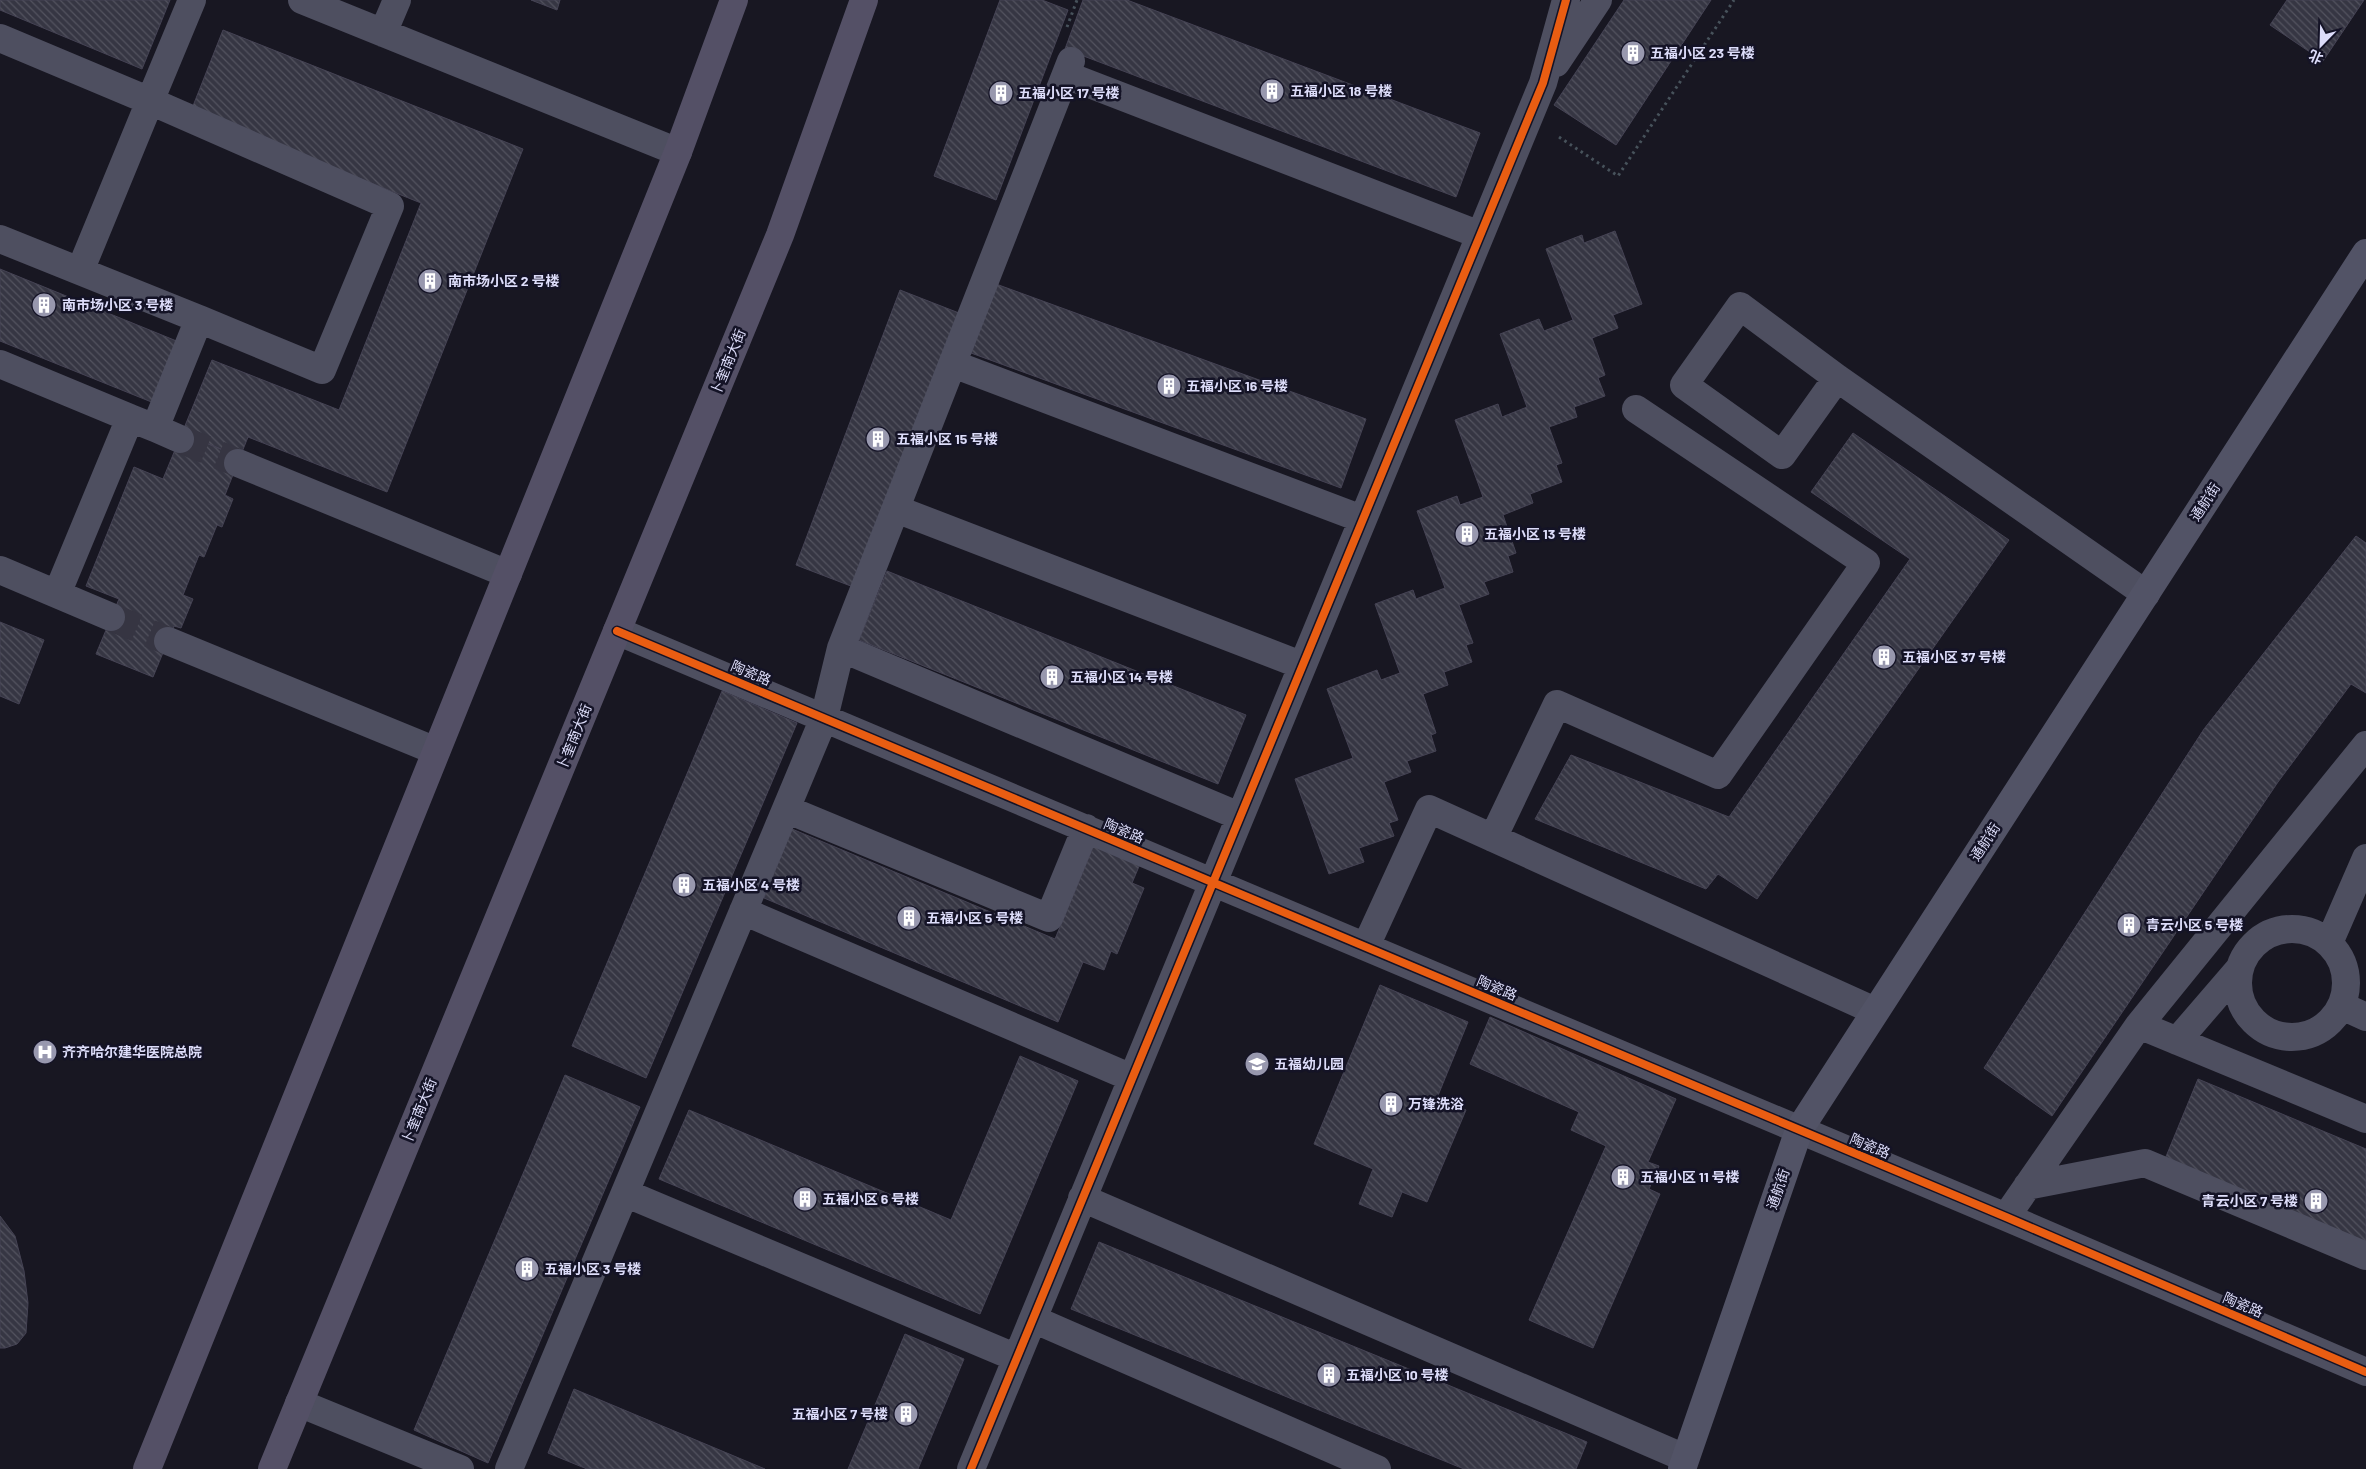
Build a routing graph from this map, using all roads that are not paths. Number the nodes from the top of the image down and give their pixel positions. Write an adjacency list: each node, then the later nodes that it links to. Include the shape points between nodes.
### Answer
1 (192, 0): 11 (street)
2 (302, 0): 8 (street)
3 (397, 0): 8 (street)
4 (734, 0): 12 (main road)
5 (864, 0): 33 (main road, 卜奎南大街, via 780,235)
6 (1566, 0): 10 (street)
7 (1598, 0): 10 (street)
8 (384, 33): 12 (street)
9 (0, 38): 11 (street)
10 (1543, 83): 13 (street)
11 (150, 101): 16 (street); 17 (street, via 390,206 322,370)
12 (678, 152): 29 (main road)
13 (1480, 235): 19 (street, via 1068,68); 27 (street)
14 (0, 239): 16 (street)
15 (2366, 253): 31 (main road, 通航街)
16 (80, 271): 17 (street)
17 (199, 319): 23 (street)
18 (0, 364): 22 (street)
19 (953, 364): 26 (street); 27 (street)
20 (1837, 378): 20 (street, via 1740,306 1684,385 1782,455); 31 (street)
21 (1636, 409): 43 (street, via 1866,563 1718,775 1557,704)
22 (130, 418): 23 (street); 30 (street)
23 (155, 428): 24 (street)
24 (180, 439)
25 (238, 463): 29 (street)
26 (896, 509): 35 (street); 36 (street)
27 (1362, 519): 36 (street)
28 (0, 570): 30 (street)
29 (508, 574): 39 (main road)
30 (56, 594): 32 (street)
31 (2146, 594): 51 (main road, 通航街)
32 (111, 616)
33 (617, 631): 37 (street, 陶瓷路); 66 (main road, 卜奎南大街)
34 (168, 641): 39 (street)
35 (841, 648): 37 (street); 41 (street)
36 (1301, 666): 41 (street)
37 (824, 718): 40 (street); 42 (street, 陶瓷路)
38 (2366, 745): 53 (street)
39 (436, 752): 68 (main road)
40 (786, 809): 42 (street, via 1049,918); 46 (street)
41 (1239, 816): 45 (street)
42 (1086, 828): 45 (street, 陶瓷路)
43 (1493, 838): 48 (street, via 1430,809); 51 (street)
44 (2366, 858): 47 (street)
45 (1212, 882): 48 (street, 陶瓷路); 55 (street)
46 (743, 911): 55 (street); 59 (street)
47 (2329, 943): 49 (street, via 2315,934 2297,929 2278,931 2261,939 2248,952); 50 (street, via 2340,957 2346,973)
48 (1366, 946): 57 (street, 陶瓷路)
49 (2240, 968): 50 (street, via 2238,987 2243,1005 2253,1021 2268,1031 2285,1037 2318,1031 2332,1021); 54 (street)
50 (2342, 1006): 52 (street)
51 (1875, 1011): 57 (main road, 通航街)
52 (2366, 1017)
53 (2139, 1025): 54 (street); 58 (street)
54 (2177, 1041): 56 (street)
55 (1132, 1078): 60 (street)
56 (2366, 1119)
57 (1799, 1130): 61 (street, 陶瓷路); 67 (main road, 通航街)
58 (2027, 1186): 61 (street); 62 (street, via 2145,1163)
59 (625, 1193): 64 (street); 71 (street)
60 (1082, 1198): 63 (street); 67 (street)
61 (2006, 1217): 65 (street, 陶瓷路)
62 (2366, 1256)
63 (1033, 1319): 64 (street); 73 (street)
64 (1017, 1358): 72 (street)
65 (2366, 1372)
66 (299, 1402): 69 (main road, 卜奎南大街); 70 (street)
67 (1683, 1464)
68 (147, 1469)
69 (272, 1469)
70 (460, 1469)
71 (509, 1469)
72 (971, 1469)
73 (1377, 1469)

